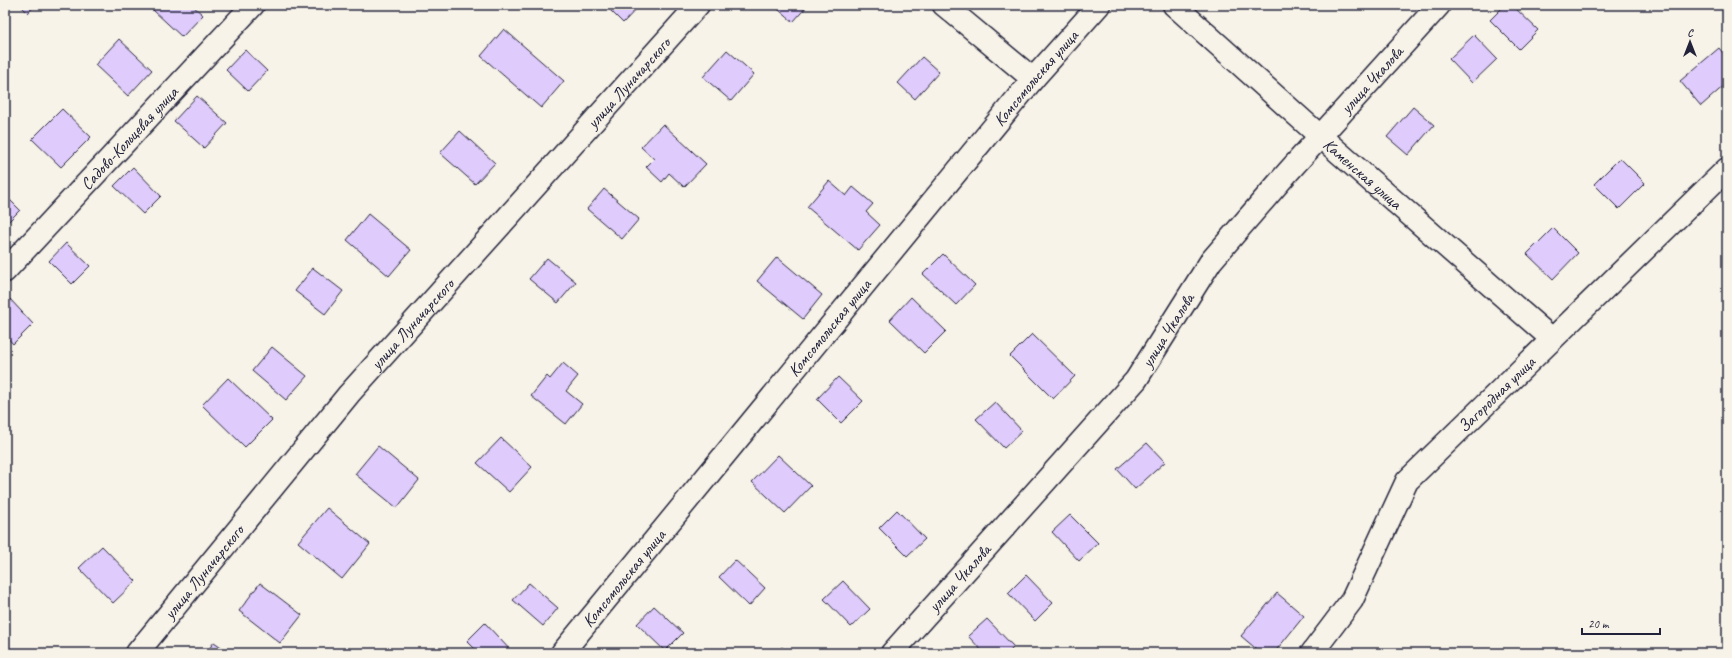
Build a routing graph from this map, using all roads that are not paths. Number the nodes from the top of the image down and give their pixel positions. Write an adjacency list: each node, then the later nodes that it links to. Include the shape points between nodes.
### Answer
1 (253, 5): 10 (street, Садово-Кольцевая улица)
2 (698, 5): 12 (street, улица Луначарского, via 349,394)
3 (944, 5): 7 (street)
4 (1099, 5): 7 (street, Комсомольская улица)
5 (1174, 5): 8 (street, Каменская улица)
6 (1439, 5): 8 (street, улица Чкалова)
7 (1033, 80): 13 (street, Комсомольская улица)
8 (1321, 137): 11 (street, Каменская улица); 14 (street, улица Чкалова, via 1211,261 1136,380)
9 (1727, 169): 11 (street, Загородная улица)
10 (5, 271)
11 (1552, 340): 15 (street, Загородная улица, via 1407,481 1352,600)
12 (137, 653)
13 (562, 653)
14 (892, 653)
15 (1312, 653)

